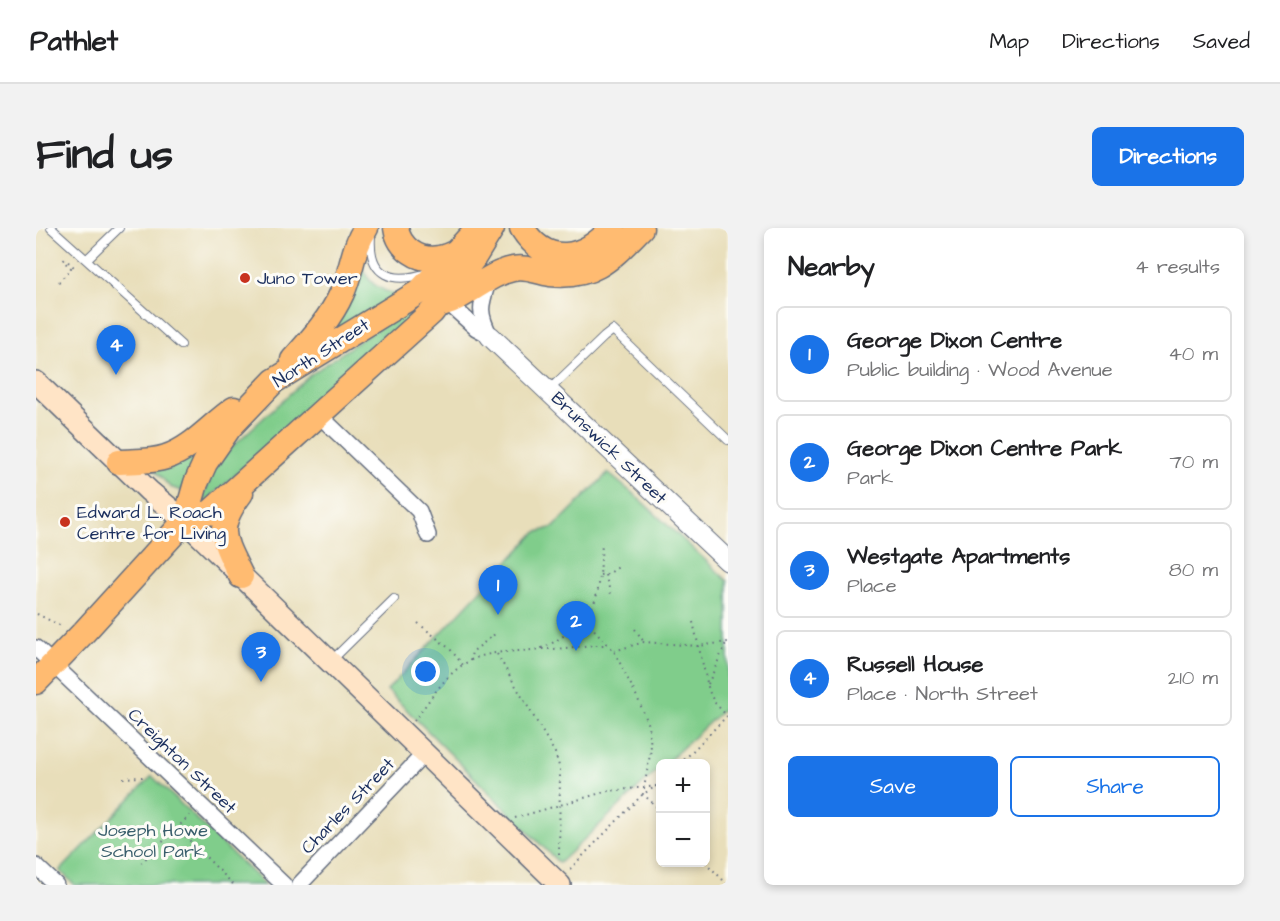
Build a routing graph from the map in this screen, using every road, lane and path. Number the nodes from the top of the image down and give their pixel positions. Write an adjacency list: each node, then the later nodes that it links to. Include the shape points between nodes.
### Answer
1 (51, 228): 12 (lane)
2 (119, 228): 12 (lane)
3 (366, 228): 20 (main road, via 343,292 317,334)
4 (372, 228): 13 (lane, via 373,261 388,277 402,279)
5 (385, 228): 11 (lane)
6 (478, 228): 13 (main road, North Street)
7 (492, 228): 17 (main road)
8 (522, 228): 10 (main road, via 542,250 557,255 574,255)
9 (641, 228): 15 (main road, via 610,258 591,270 567,275 515,268)
10 (608, 232)
11 (399, 236): 13 (main road, via 412,253)
12 (87, 259): 19 (lane)
13 (450, 259): 20 (main road, North Street, via 419,292)
14 (74, 267): 16 (path, via 65,259 71,268)
15 (489, 279): 17 (main road); 18 (street, Brunswick Street, via 481,318)
16 (59, 282)
17 (443, 303): 18 (street, Brunswick Street); 23 (main road, North Street)
18 (490, 336): 22 (street, Brunswick Street)
19 (181, 345)
20 (274, 381): 25 (main road, via 216,421 183,450 165,458); 27 (main road, North Street, via 229,428 205,463)
21 (36, 382): 25 (main road)
22 (549, 390): 24 (lane, via 613,330); 30 (street, Brunswick Street)
23 (319, 415): 26 (main road, North Street); 28 (street, via 419,511)
24 (728, 440)
25 (119, 462): 27 (main road)
26 (255, 474): 27 (main road, North Street, via 211,512); 34 (main road, via 225,521 224,540)
27 (185, 521): 34 (main road); 54 (main road, North Street)
28 (428, 536)
29 (602, 543): 32 (path)
30 (728, 561)
31 (620, 566): 33 (path)
32 (600, 575): 33 (path); 38 (path, via 594,605)
33 (605, 575): 35 (path)
34 (241, 576): 53 (main road)
35 (611, 594)
36 (394, 599): 53 (lane)
37 (37, 614): 41 (path)
38 (585, 620): 46 (path); 49 (path)
39 (418, 622): 55 (path)
40 (693, 622): 47 (path)
41 (61, 626)
42 (635, 629): 44 (path)
43 (495, 634): 52 (path, via 472,652)
44 (644, 642): 47 (path); 50 (path)
45 (727, 643): 47 (path); 57 (path)
46 (608, 645): 49 (path); 50 (path)
47 (698, 646): 57 (path)
48 (36, 648): 54 (street, Creighton Street)
49 (539, 649): 51 (path)
50 (614, 651): 66 (path, via 649,725 651,749)
51 (497, 654): 52 (path); 68 (path, via 555,753 560,769)
52 (470, 661): 55 (path)
53 (330, 662): 60 (main road)
54 (53, 665): 56 (main road, North Street); 67 (street, Creighton Street)
55 (463, 665): 59 (path, via 447,678)
56 (36, 682)
57 (708, 684): 58 (path, via 714,702)
58 (728, 715): 61 (path)
59 (412, 724)
60 (424, 754): 76 (main road); 80 (street, Charles Street)
61 (685, 759)
62 (142, 777): 63 (path)
63 (123, 778)
64 (656, 785): 68 (path, via 608,791)
65 (656, 787): 66 (path)
66 (644, 794): 69 (path); 76 (path)
67 (200, 805): 71 (path); 79 (street, Creighton Street)
68 (560, 806): 70 (path); 72 (path)
69 (656, 806)
70 (510, 820)
71 (177, 828): 73 (path); 78 (path)
72 (559, 860)
73 (141, 863)
74 (36, 866): 77 (street)
75 (710, 867): 81 (path)
76 (564, 878)
77 (56, 885)
78 (234, 885)
79 (284, 885)
80 (299, 885)
81 (728, 885)

